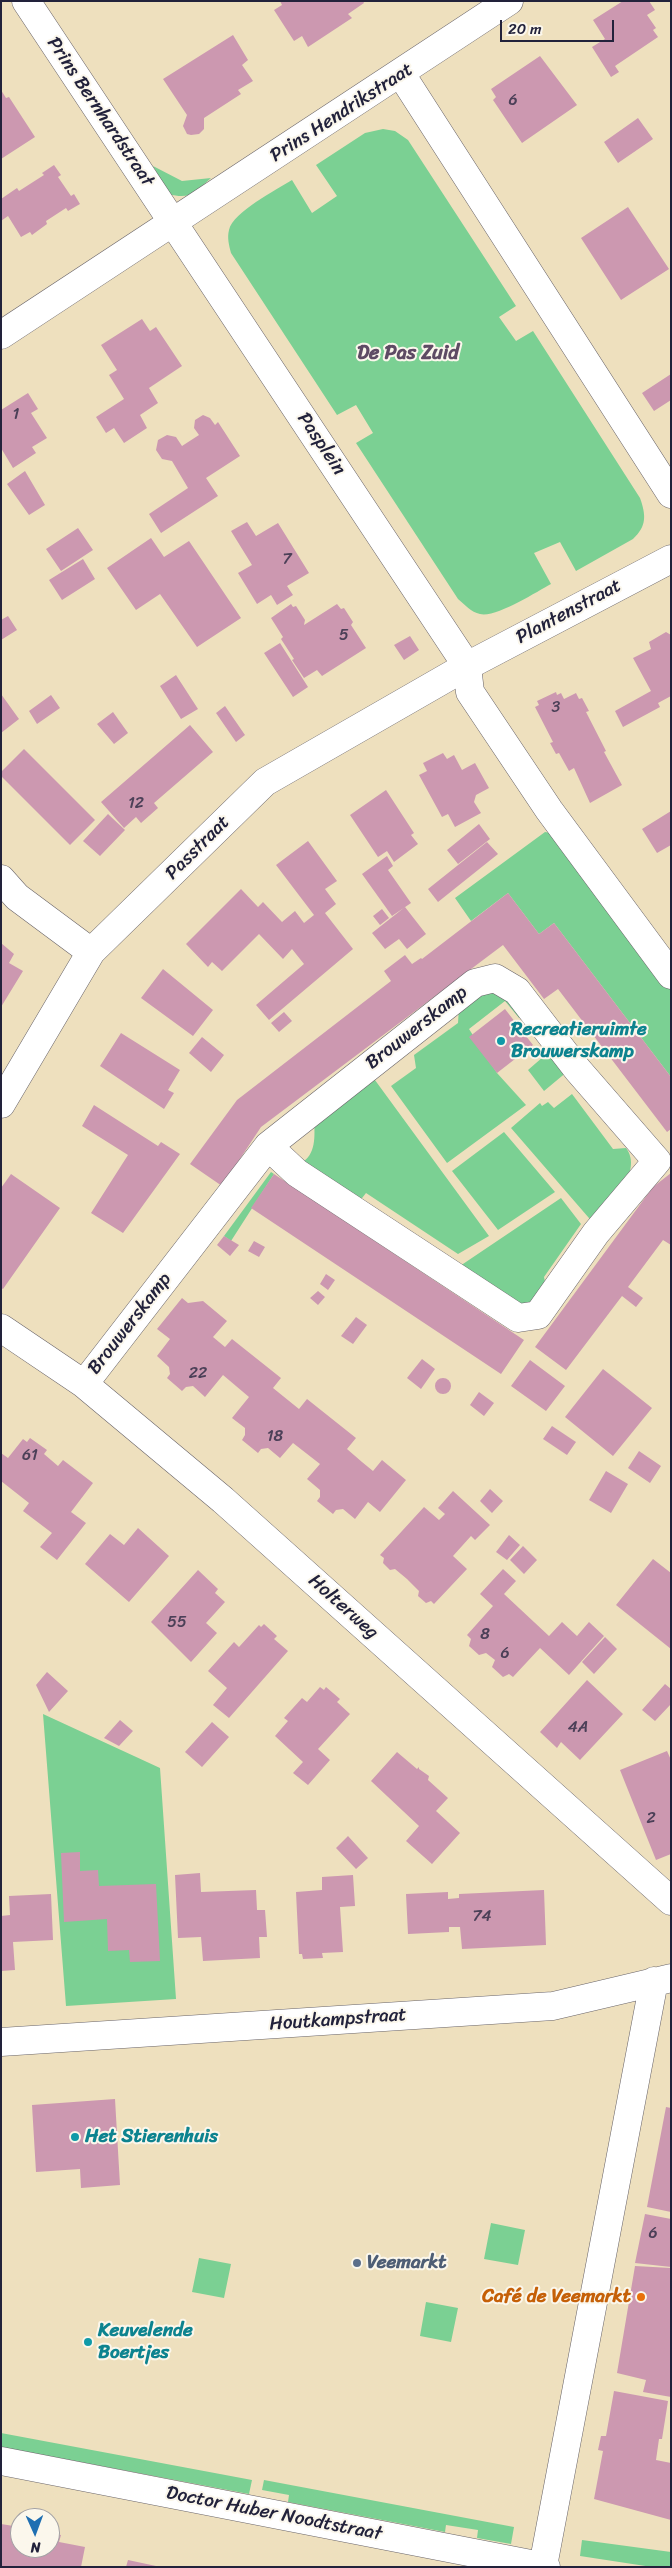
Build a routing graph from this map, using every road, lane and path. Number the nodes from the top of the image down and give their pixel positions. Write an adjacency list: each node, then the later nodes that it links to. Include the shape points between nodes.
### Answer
1 (26, 1): 4 (street, Prins Bernhardstraat)
2 (509, 1): 3 (street, Prins Hendrikstraat)
3 (401, 74): 4 (street, Prins Hendrikstraat); 6 (street)
4 (174, 223): 5 (street, Prins Hendrikstraat); 8 (street, Pasplein)
5 (1, 335)
6 (671, 494)
7 (671, 559): 8 (street, Plantenstraat)
8 (467, 666): 10 (street, Passtraat, via 265,782); 11 (street, via 470,692 549,810)
9 (1, 879): 10 (street, via 17,897)
10 (91, 952): 12 (street, Passtraat)
11 (671, 975)
12 (1, 1104)
13 (268, 1146): 14 (street, Brouwerskamp, via 298,1173 518,1318 538,1315 596,1233); 14 (street, Brouwerskamp, via 475,984 495,978 517,992 577,1069); 16 (street, Brouwerskamp)
14 (664, 1156)
15 (1, 1328): 16 (street, Holterweg)
16 (84, 1384): 17 (street, Holterweg, via 223,1500)
17 (671, 1901)
18 (662, 1980): 19 (street, Houtkampstraat, via 553,2006); 21 (street, via 550,2528)
19 (1, 2042)
20 (1, 2460): 21 (street, Doctor Huber Noodtstraat)
21 (545, 2566)

